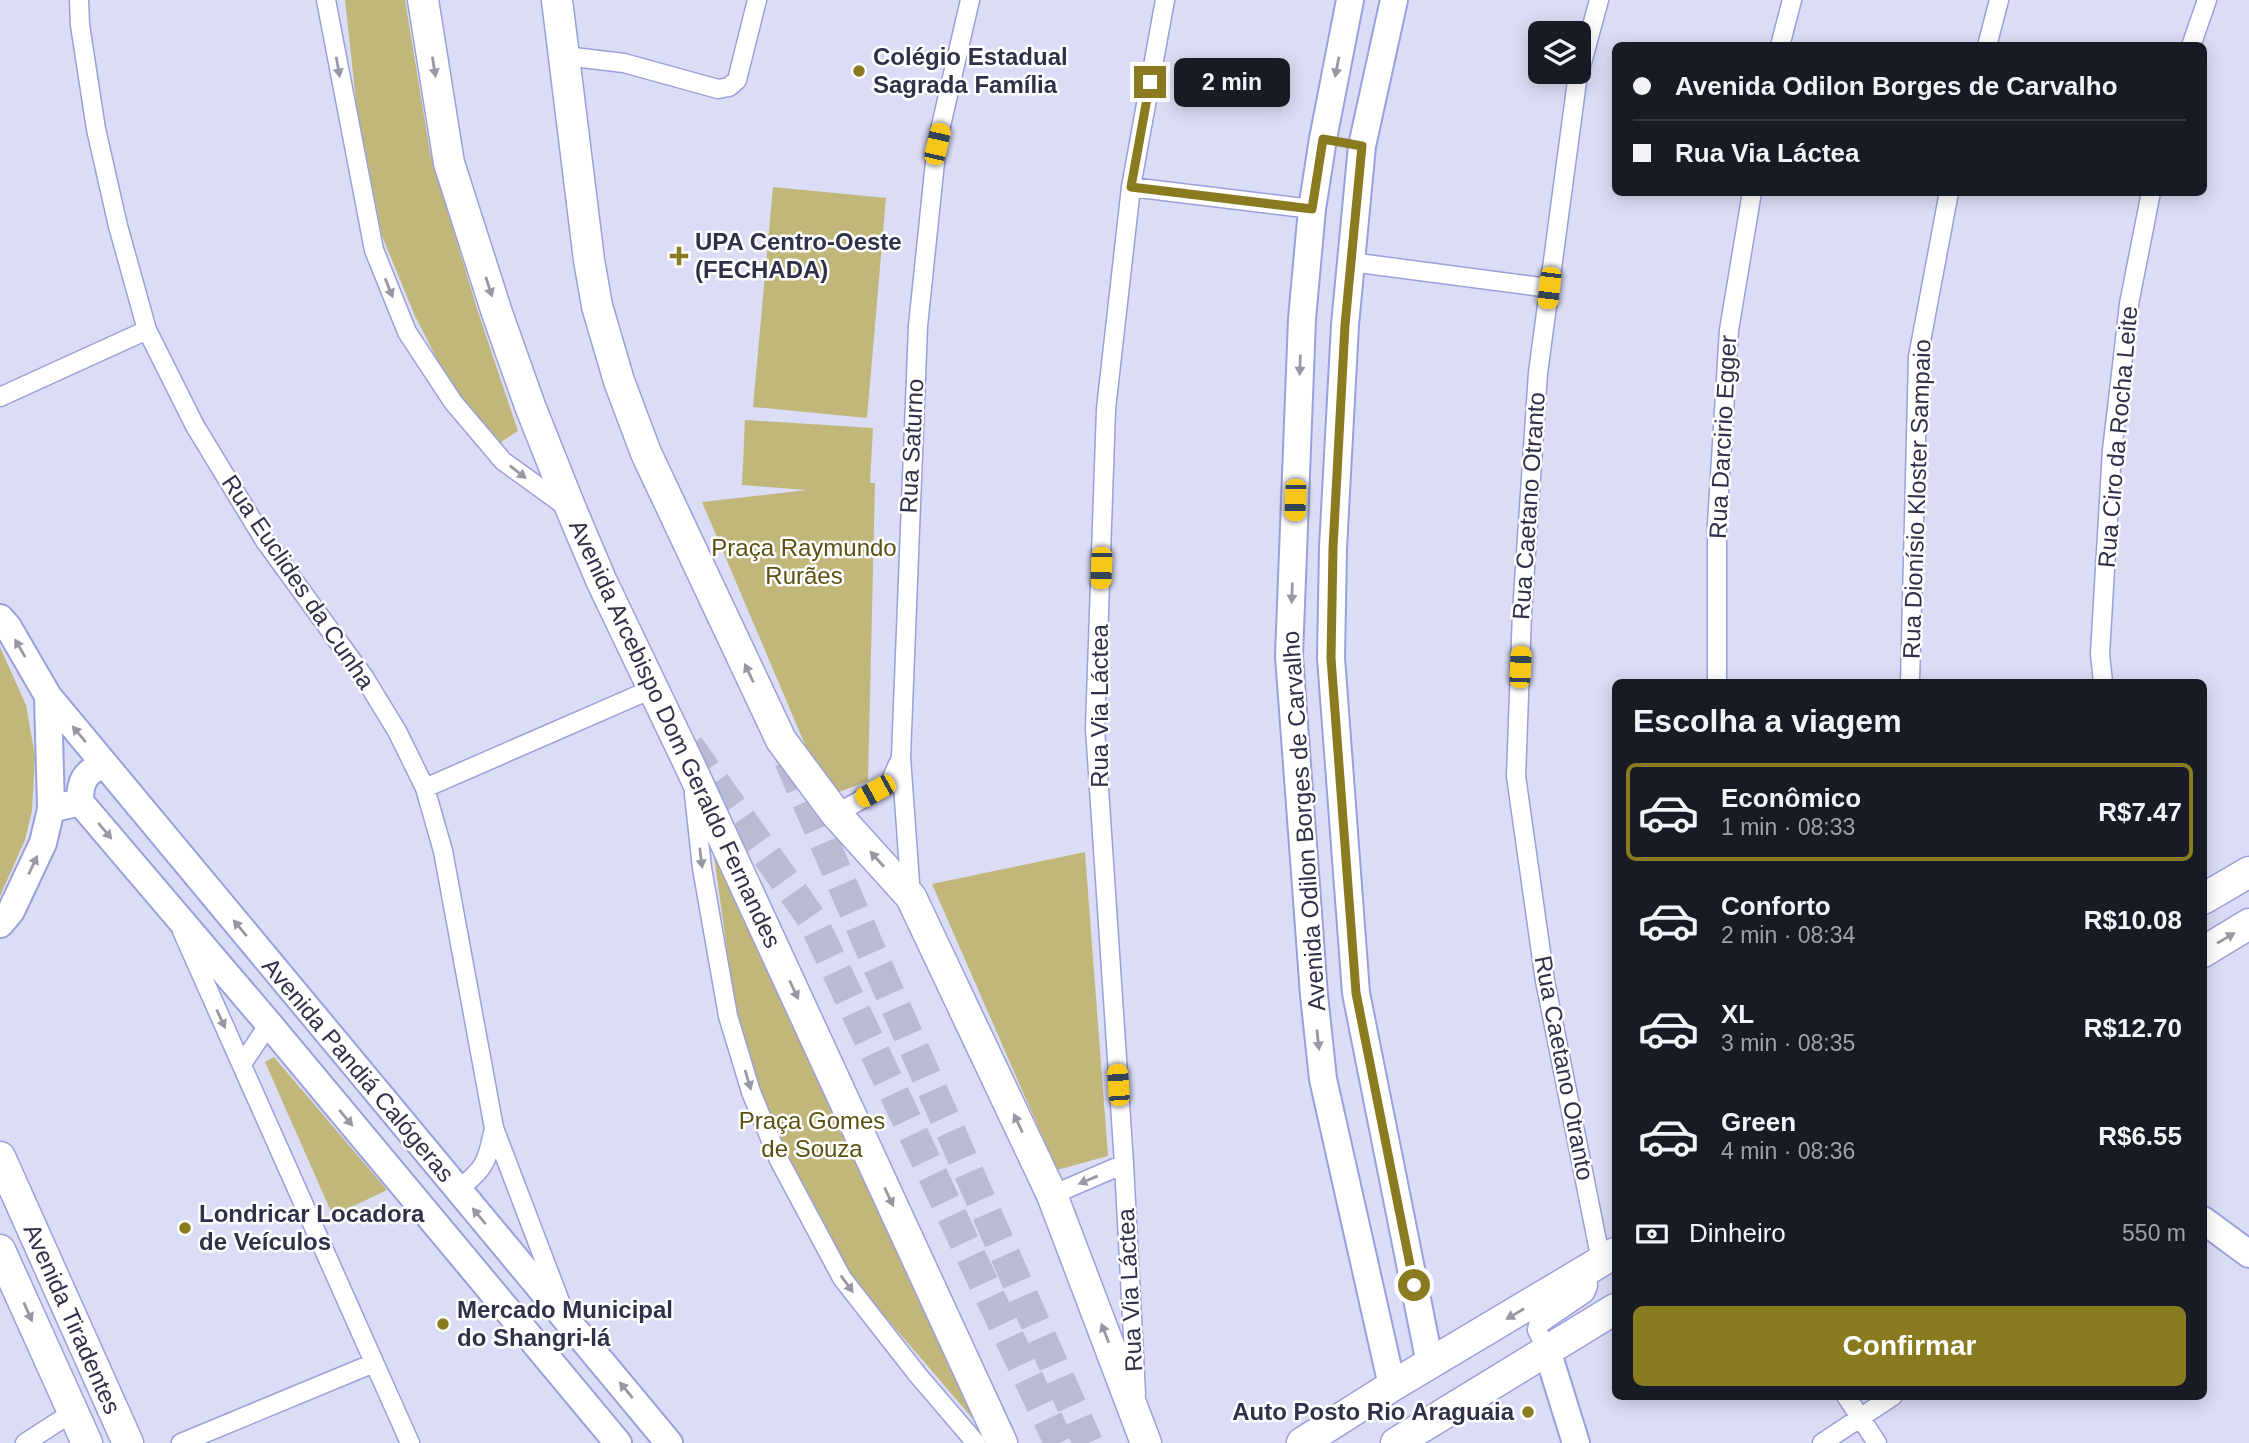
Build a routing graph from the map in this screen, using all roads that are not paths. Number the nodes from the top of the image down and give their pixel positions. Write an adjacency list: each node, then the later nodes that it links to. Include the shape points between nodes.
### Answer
1 (79, 0): 29 (street, Rua Euclides da Cunha, via 96,129)
2 (326, 0): 31 (street, one-way to 31, via 374,250 407,332 453,402 503,461)
3 (423, 0): 31 (main road, Avenida Arcebispo Dom Geraldo Fernandes, one-way to 31, via 449,163 497,313)
4 (557, 0): 17 (main road)
5 (757, 0): 17 (street, via 737,80 729,87 718,89 624,63)
6 (970, 0): 40 (street, Rua Saturno, via 937,144 918,326)
7 (1165, 0): 20 (street, Rua Via Láctea)
8 (1350, 0): 18 (street, Avenida Odilon Borges de Carvalho, one-way to 18)
9 (1394, 0): 19 (street, Avenida Odilon Borges de Carvalho)
10 (1599, 0): 26 (street, Rua Caetano Otranto, via 1577,81)
11 (1792, 0): 14 (street)
12 (1999, 0): 15 (street)
13 (2207, 0): 16 (street)
14 (1781, 42)
15 (1988, 42)
16 (2193, 42)
17 (565, 56): 46 (main road, one-way to 17, via 781,740 652,465 619,381 589,260)
18 (1323, 139): 19 (street); 24 (street, Avenida Odilon Borges de Carvalho)
19 (1362, 146): 25 (street, Avenida Odilon Borges de Carvalho)
20 (1131, 187): 24 (street); 62 (street, Rua Via Láctea, via 1107,409 1095,728)
21 (1751, 196): 35 (street, Rua Darcirio Egger, via 1729,330 1717,524)
22 (1948, 196): 36 (street, Rua Dionísio Kloster Sampaio, via 1918,357)
23 (2150, 196): 37 (street, Rua Ciro da Rocha Leite, via 2129,304 2112,450 2100,654)
24 (1312, 209): 27 (street, Avenida Odilon Borges de Carvalho)
25 (1351, 262): 26 (street); 28 (street, Avenida Odilon Borges de Carvalho)
26 (1549, 288): 69 (street, Rua Caetano Otranto, via 1538,373 1516,776 1545,981)
27 (1302, 319): 28 (street); 33 (street, Avenida Odilon Borges de Carvalho, one-way to 33)
28 (1345, 325): 34 (street, Avenida Odilon Borges de Carvalho)
29 (147, 330): 30 (street); 43 (street, Rua Euclides da Cunha, via 195,426 265,541 364,677)
30 (0, 397)
31 (571, 509): 38 (main road, Avenida Arcebispo Dom Geraldo Fernandes)
32 (0, 618): 39 (street, Avenida Pandiá Calógeras, one-way to 32)
33 (1289, 656): 34 (street); 55 (street, Avenida Odilon Borges de Carvalho)
34 (1331, 658): 54 (street, Avenida Odilon Borges de Carvalho)
35 (1717, 679)
36 (1910, 679)
37 (2104, 679)
38 (652, 689): 42 (main road, Avenida Arcebispo Dom Geraldo Fernandes); 43 (street)
39 (48, 696): 41 (street, Avenida Pandiá Calógeras, one-way to 39); 45 (street)
40 (901, 757): 46 (street, via 889,784); 48 (street, Rua Saturno)
41 (104, 764): 44 (street, via 80,785); 57 (street, Avenida Pandiá Calógeras, one-way to 41)
42 (690, 766): 90 (street, one-way to 90, via 728,1016 751,1092 779,1160 842,1278); 91 (main road, Avenida Arcebispo Dom Geraldo Fernandes, one-way to 91)
43 (425, 788): 60 (street, Rua Euclides da Cunha, via 443,851)
44 (80, 802): 45 (street); 50 (street, Avenida Pandiá Calógeras, one-way to 50)
45 (51, 809): 51 (street, one-way to 45, via 11,911 43,843)
46 (836, 814): 48 (main road, one-way to 46)
47 (2249, 872): 49 (main road)
48 (911, 897): 65 (main road, one-way to 48)
49 (2207, 897)
50 (173, 912): 56 (street, Avenida Pandiá Calógeras); 58 (street, one-way to 58)
51 (0, 924)
52 (2249, 924): 53 (main road, one-way to 52)
53 (2207, 950)
54 (1356, 993): 55 (street); 75 (street, Avenida Odilon Borges de Carvalho)
55 (1314, 995): 76 (street, Avenida Odilon Borges de Carvalho, one-way to 76, via 1322,1079)
56 (269, 1024): 58 (street); 59 (street, Avenida Pandiá Calógeras)
57 (342, 1049): 59 (street); 63 (street, Avenida Pandiá Calógeras)
58 (242, 1064): 74 (street)
59 (312, 1076): 88 (street, Avenida Pandiá Calógeras, one-way to 88)
60 (494, 1128): 63 (street, Rua Euclides da Cunha, via 488,1158 479,1173); 72 (street, Rua Euclides da Cunha)
61 (0, 1157): 70 (main road, Avenida Tiradentes)
62 (1124, 1164): 65 (street, Rua Via Láctea, one-way to 65); 81 (street, Rua Via Láctea)
63 (458, 1190): 72 (street, Avenida Pandiá Calógeras, one-way to 63)
64 (0, 1194): 70 (main road)
65 (1052, 1195): 81 (main road, one-way to 65)
66 (2207, 1223): 68 (street)
67 (0, 1250): 79 (main road, Avenida Tiradentes, one-way to 79)
68 (2249, 1254)
69 (1601, 1262): 73 (street, via 1585,1293 1538,1325); 75 (main road, one-way to 75)
70 (48, 1266): 85 (main road, Avenida Tiradentes)
71 (1612, 1311): 73 (main road)
72 (567, 1320): 89 (street, Avenida Pandiá Calógeras, one-way to 72)
73 (1546, 1350): 93 (main road); 94 (street)
74 (374, 1363): 86 (street); 87 (street)
75 (1430, 1364): 76 (main road)
76 (1392, 1386): 92 (main road)
77 (1848, 1400): 80 (street)
78 (1887, 1400): 80 (street)
79 (73, 1412): 82 (street); 83 (main road, Avenida Tiradentes); 84 (main road, via 86,1402 93,1403)
80 (1859, 1417): 95 (street); 96 (street)
81 (1142, 1429)
82 (25, 1443)
83 (87, 1443)
84 (117, 1443)
85 (128, 1443)
86 (181, 1443)
87 (410, 1443)
88 (618, 1443)
89 (669, 1443)
90 (976, 1443)
91 (1002, 1443)
92 (1302, 1443)
93 (1396, 1443)
94 (1576, 1443)
95 (1822, 1443)
96 (1877, 1443)

